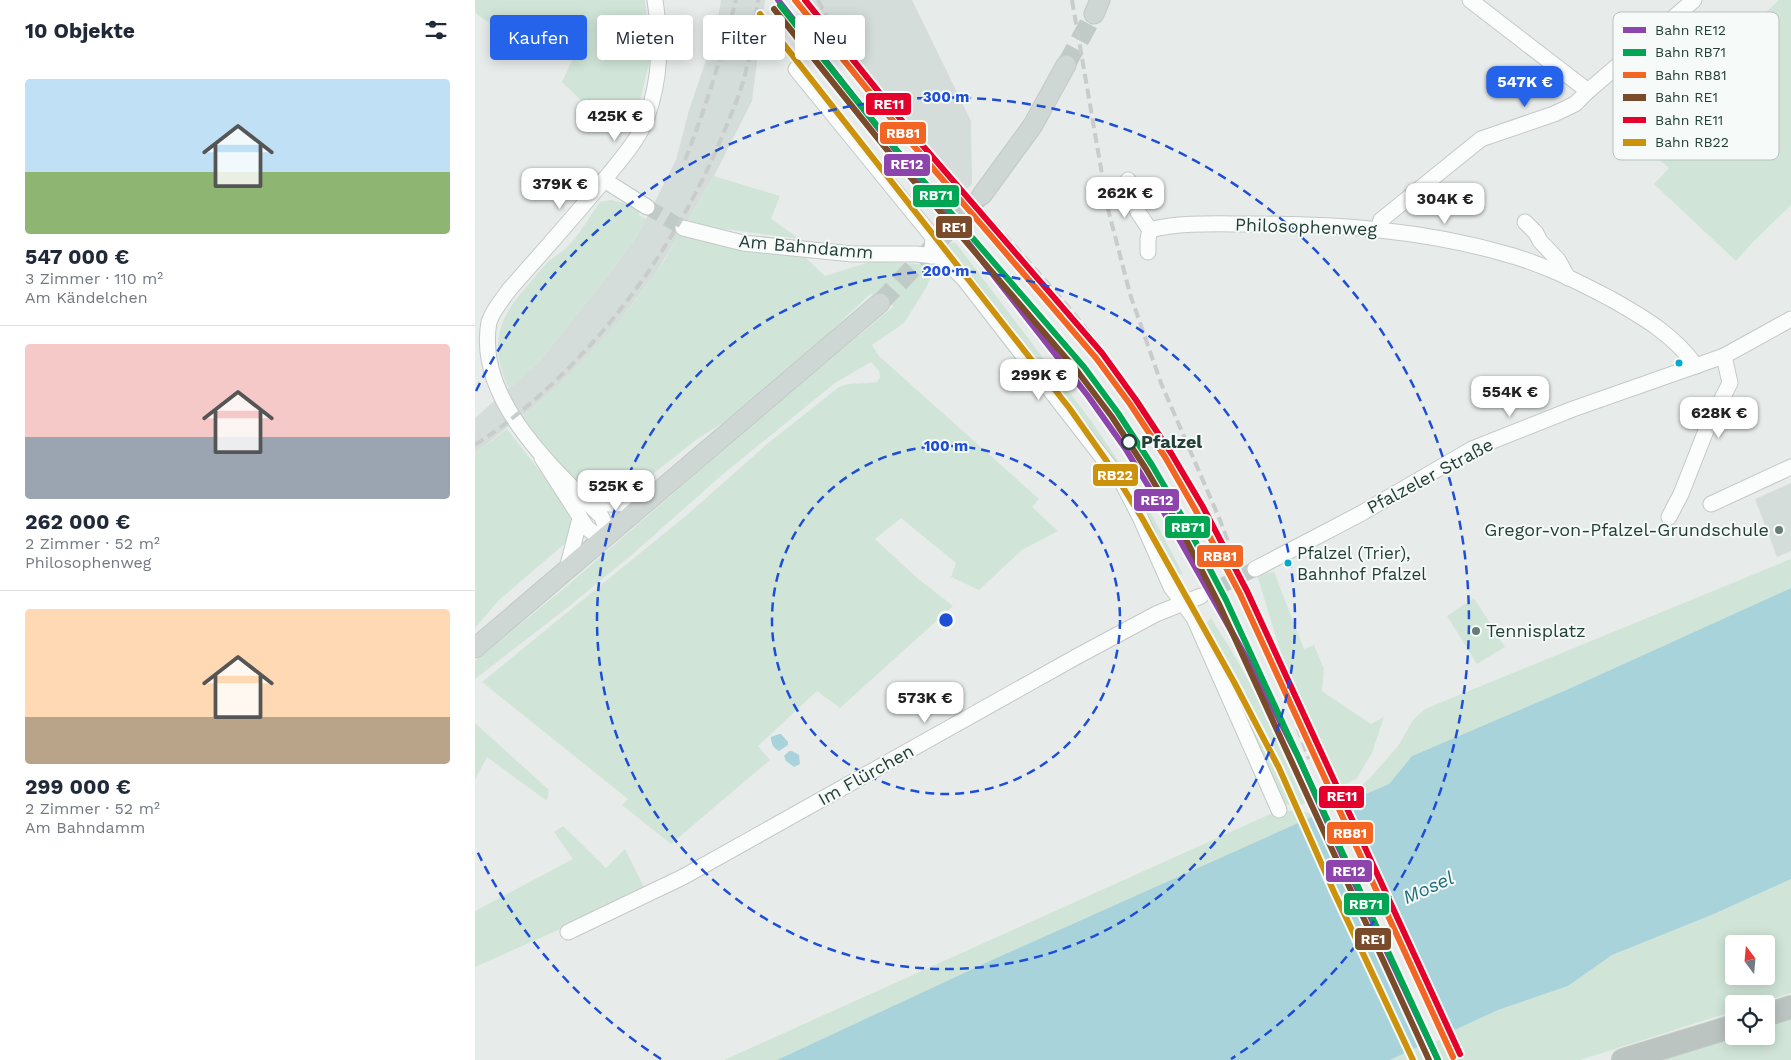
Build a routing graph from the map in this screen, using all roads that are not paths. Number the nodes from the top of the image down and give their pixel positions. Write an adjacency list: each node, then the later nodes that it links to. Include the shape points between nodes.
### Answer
1 (655, 0): 9 (street, via 659,66 647,119)
2 (1471, 0): 8 (street)
3 (1694, 0): 4 (street)
4 (1680, 12)
5 (1066, 65): 11 (main road, via 1033,125)
6 (796, 69): 18 (street, via 932,236)
7 (1613, 70): 8 (street)
8 (1588, 91): 15 (street, via 1575,104 1554,114 1481,139 1381,220)
9 (604, 180): 12 (street); 24 (street, via 497,307 489,322 483,357 495,399)
10 (1129, 180): 16 (street, via 1138,212)
11 (982, 195)
12 (647, 207)
13 (1525, 222): 19 (street, via 1558,260)
14 (683, 228): 18 (street, Am Bahndamm, via 743,243 852,254)
15 (1378, 229): 16 (street, Philosophenweg, via 1235,224 1163,226); 19 (street, Philosophenweg, via 1507,254)
16 (1150, 230): 17 (street)
17 (1149, 252)
18 (931, 256): 35 (street, Am Bahndamm, via 943,258 964,279 1123,484)
19 (1568, 278): 23 (street, Philosophenweg, via 1644,317 1685,350)
20 (880, 303): 26 (main road)
21 (1791, 319): 22 (street, Pfalzeler Straße)
22 (1724, 356): 23 (street, Pfalzeler Straße); 29 (street, via 1730,383)
23 (1696, 366): 33 (street, Pfalzeler Straße, via 1472,449 1360,514)
24 (542, 458): 27 (street); 30 (street)
25 (1791, 467): 28 (street)
26 (653, 496): 27 (street, via 630,504); 31 (main road)
27 (586, 501): 31 (street, via 601,516 606,527)
28 (1711, 504)
29 (1669, 517)
30 (580, 518): 31 (street, via 592,532); 32 (street)
31 (605, 537): 32 (main road)
32 (567, 569): 36 (main road)
33 (1255, 569)
34 (1201, 596): 35 (street)
35 (1182, 604): 37 (street, Am Bahndamm, via 1194,618); 38 (street, Im Flürchen, via 1156,614 1076,657 683,877)
36 (475, 648)
37 (1279, 810)
38 (567, 932)
39 (1791, 1008): 40 (highway)
40 (1775, 1013)
41 (1725, 1029): 42 (highway)
42 (1623, 1060)

